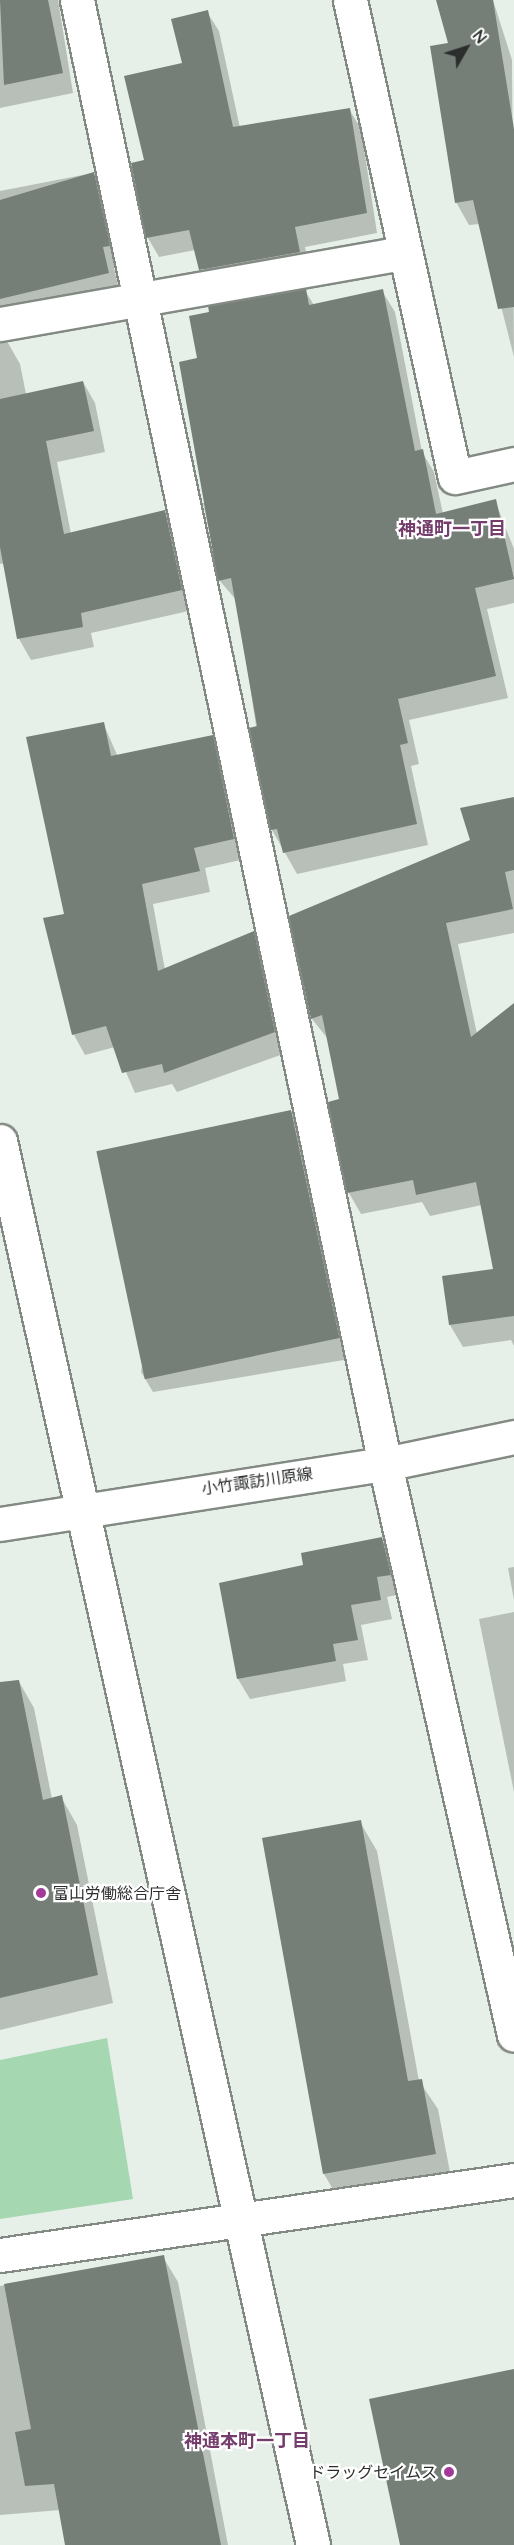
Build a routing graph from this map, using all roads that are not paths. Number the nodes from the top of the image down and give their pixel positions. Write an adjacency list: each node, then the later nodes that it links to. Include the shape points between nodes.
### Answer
1 (77, 0): 4 (street)
2 (350, 0): 3 (street)
3 (402, 253): 4 (street); 6 (street, via 455,477)
4 (138, 300): 5 (street); 9 (street, via 171,437)
5 (0, 324)
6 (514, 464)
7 (0, 1141): 10 (street)
8 (514, 1437): 9 (street, 小竹諏訪川原線)
9 (385, 1464): 10 (street, 小竹諏訪川原線); 12 (street)
10 (84, 1507): 11 (street, 小竹諏訪川原線); 14 (street, via 176,1944)
11 (0, 1524)
12 (514, 2035)
13 (514, 2180): 14 (street)
14 (242, 2217): 15 (street); 16 (street)
15 (0, 2255)
16 (313, 2545)

